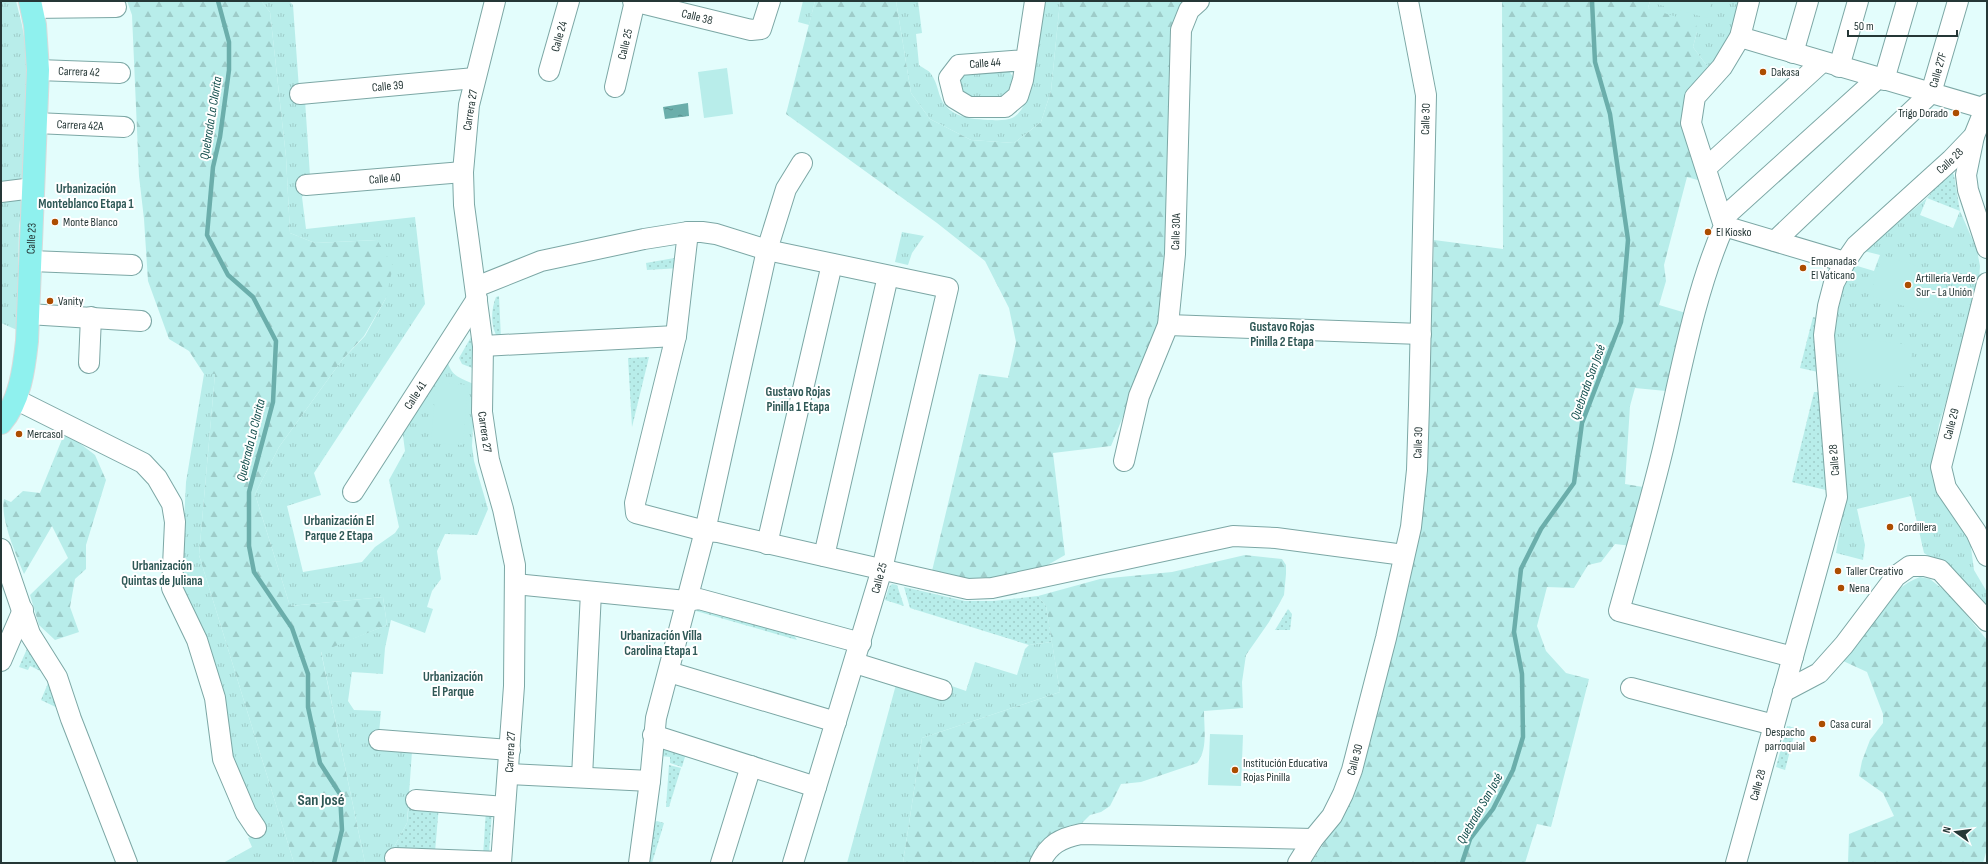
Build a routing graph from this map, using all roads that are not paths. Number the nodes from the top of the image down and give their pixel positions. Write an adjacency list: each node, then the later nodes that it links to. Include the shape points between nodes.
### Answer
1 (495, 1): 23 (street, Carrera 27)
2 (569, 1): 21 (street, Calle 24)
3 (634, 1): 15 (street, Calle 38); 25 (street, Calle 25)
4 (770, 1): 15 (street, Calle 38, via 761,29 751,30)
5 (1035, 1): 18 (street)
6 (1199, 1): 55 (street, Calle 30A, via 1189,10 1181,30 1175,254)
7 (1408, 1): 56 (street, Calle 30, via 1426,95)
8 (1749, 1): 16 (street)
9 (1808, 1): 17 (street)
10 (1858, 1): 19 (street)
11 (1907, 1): 24 (street)
12 (1958, 1): 27 (street, Calle 27F)
13 (30, 4): 14 (street); 20 (main road, Calle 23, via 35,25)
14 (116, 7)
15 (699, 9)
16 (1740, 37): 17 (street); 34 (street, via 1722,67 1695,97 1691,123)
17 (1793, 53): 19 (street)
18 (1026, 60): 18 (street, Calle 44, via 1024,80 1018,96 1005,107 969,107 954,98 950,78 959,65)
19 (1831, 64): 24 (street); 34 (street)
20 (38, 70): 22 (street, Carrera 42); 29 (main road, Calle 23)
21 (550, 71)
22 (120, 73)
23 (475, 78): 26 (street, Calle 39); 35 (street, Carrera 27, via 469,105)
24 (1881, 79): 27 (street); 40 (street)
25 (615, 87)
26 (300, 94)
27 (1931, 94): 28 (street); 42 (street)
28 (1986, 107): 31 (street, Calle 28)
29 (36, 123): 30 (street, Carrera 42A); 38 (main road, Calle 23)
30 (124, 128)
31 (1974, 136): 32 (street, Calle 28); 36 (street)
32 (1951, 160): 36 (street); 46 (street, Calle 28, via 1856,246)
33 (802, 163): 44 (street, via 786,189)
34 (1706, 168): 40 (street)
35 (463, 172): 37 (street, Calle 40); 51 (street, Carrera 27, via 464,205)
36 (1966, 175): 43 (street, via 1968,190)
37 (306, 185)
38 (33, 188): 39 (street); 45 (main road, Calle 23)
39 (1, 192)
40 (1724, 222): 42 (street); 77 (street, via 1687,342 1662,451 1619,611)
41 (688, 232): 44 (street, via 716,234); 51 (street, via 541,261); 57 (street)
42 (1775, 241): 46 (street)
43 (1987, 248)
44 (766, 250): 47 (street); 64 (street)
45 (31, 261): 48 (street); 52 (main road, Calle 23)
46 (1845, 262): 77 (street, Calle 28, via 1833,287 1824,335 1837,496)
47 (832, 264): 49 (street); 65 (street)
48 (132, 265)
49 (888, 276): 69 (street); 70 (street, Calle 25, via 948,288)
50 (1987, 283): 66 (street, Calle 29, via 1941,467 1946,488)
51 (476, 293): 58 (street, Carrera 27); 63 (street, Calle 41)
52 (28, 314): 53 (street); 60 (main road, Calle 23, via 23,370)
53 (91, 316): 54 (street); 59 (street)
54 (142, 321)
55 (1168, 325): 56 (street); 62 (street, Calle 30A, via 1139,396)
56 (1421, 334): 68 (street, Calle 30, via 1417,470 1411,527)
57 (676, 336): 58 (street); 64 (street, via 635,508 636,513)
58 (483, 346): 71 (street, Carrera 27, via 482,412 489,460 515,565)
59 (89, 363)
60 (15, 399): 61 (main road, Calle 23); 96 (street, via 143,463 157,478 172,504 175,522 172,588 197,640 213,691 223,759 246,813)
61 (1, 423)
62 (1124, 461)
63 (353, 492)
64 (705, 531): 65 (street); 73 (street)
65 (767, 544): 69 (street)
66 (1985, 547)
67 (1, 549): 74 (street)
68 (1404, 555): 70 (street, via 1276,538 1233,536 992,588 968,589); 97 (street, Calle 30, via 1385,645 1352,770 1344,794 1332,816)
69 (824, 556): 70 (street)
70 (882, 569): 76 (street, Calle 25)
71 (516, 584): 72 (street); 88 (street, Carrera 27)
72 (592, 592): 73 (street); 91 (street)
73 (686, 601): 76 (street, via 699,599); 80 (street)
74 (23, 610): 78 (street); 100 (street, via 30,634 57,677)
75 (1987, 621): 83 (street, via 1940,570 1910,566 1896,576 1844,645 1819,673)
76 (861, 643): 79 (street, Calle 25)
77 (1793, 657): 83 (street, Calle 28)
78 (1, 661)
79 (855, 663): 82 (street); 84 (street, Calle 25)
80 (669, 672): 84 (street); 86 (street)
81 (1632, 688): 85 (street)
82 (942, 690)
83 (1784, 692): 85 (street, Calle 28)
84 (836, 722): 93 (street, Calle 25)
85 (1774, 725): 106 (street, Calle 28)
86 (653, 735): 89 (street); 92 (street)
87 (379, 740): 88 (street)
88 (510, 750): 90 (street, Carrera 27)
89 (751, 766): 93 (street); 102 (street)
90 (509, 774): 91 (street); 95 (street, Carrera 27)
91 (582, 777): 92 (street)
92 (650, 781): 101 (street)
93 (816, 787): 103 (street, Calle 25)
94 (416, 800): 95 (street)
95 (505, 807): 99 (street, Carrera 27)
96 (256, 828)
97 (1313, 839): 104 (street, via 1081,834 1054,843 1045,852); 105 (street, Calle 30)
98 (395, 858): 99 (street)
99 (501, 862)
100 (127, 863)
101 (638, 863)
102 (721, 863)
103 (793, 863)
104 (1040, 863)
105 (1298, 863)
106 (1736, 863)

